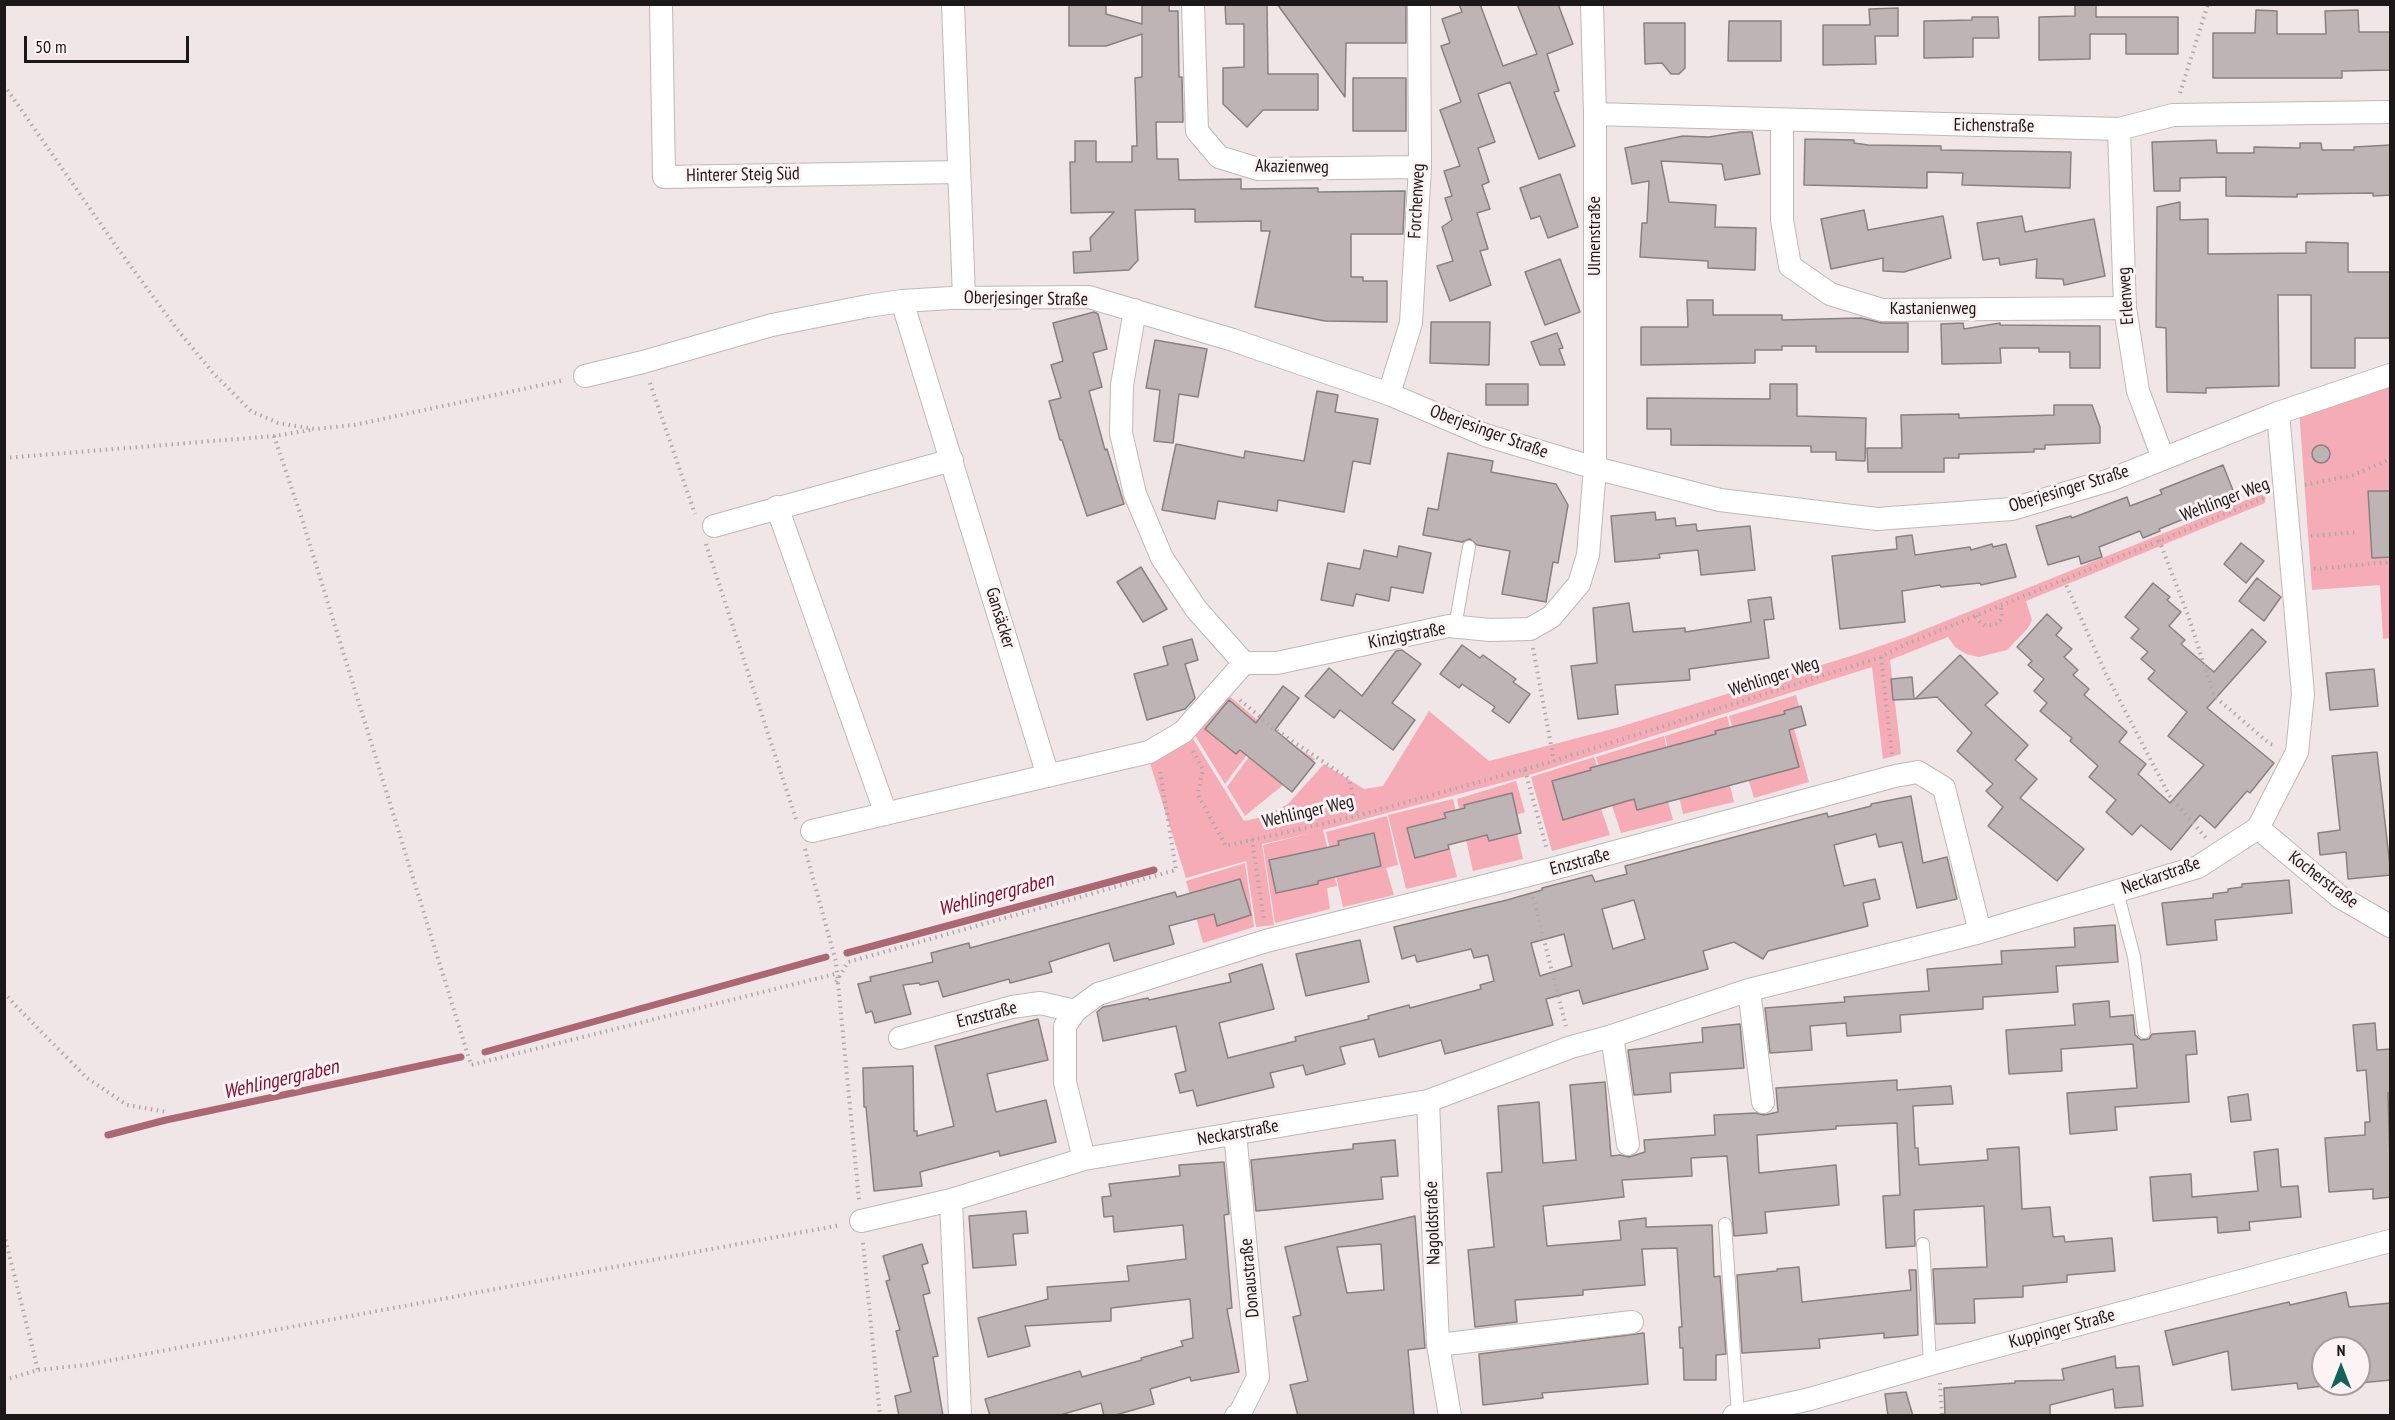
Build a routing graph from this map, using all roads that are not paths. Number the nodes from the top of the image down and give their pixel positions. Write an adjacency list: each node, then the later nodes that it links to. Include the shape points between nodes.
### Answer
1 (662, 4): 11 (street, Hinterer Steig Süd, via 664,177)
2 (953, 4): 11 (street)
3 (1193, 4): 10 (street, Akazienweg, via 1197,131 1219,157 1258,169)
4 (1419, 4): 10 (street, Forchenweg)
5 (1592, 4): 7 (street, Ulmenstraße)
6 (2391, 111): 9 (street, Eichenstraße, via 2173,115)
7 (1595, 114): 8 (street, Eichenstraße); 22 (street, Ulmenstraße)
8 (1782, 120): 9 (street, Eichenstraße); 14 (street, Kastanienweg, via 1782,220 1790,266 1830,294 1882,310)
9 (2119, 129): 14 (street, Erlenweg)
10 (1420, 167): 18 (street, Forchenweg, via 1411,323)
11 (959, 172): 12 (street)
12 (964, 298): 13 (street, Oberjesinger Straße); 15 (street, Oberjesinger Straße, via 1089,297)
13 (902, 301): 17 (street, Oberjesinger Straße, via 772,325); 21 (street, Gansäcker)
14 (2125, 308): 20 (street, Erlenweg, via 2138,391)
15 (1135, 310): 18 (street, Oberjesinger Straße, via 1233,339); 27 (street, via 1122,385 1121,433 1135,494 1162,558 1196,609)
16 (2391, 375): 19 (street, Oberjesinger Straße)
17 (585, 376)
18 (1389, 394): 22 (street, Oberjesinger Straße, via 1485,435)
19 (2278, 413): 20 (street, Oberjesinger Straße); 30 (street, Neckarstraße, via 2303,694 2297,752)
20 (2163, 458): 22 (street, Oberjesinger Straße, via 2110,480 2012,509 1877,519 1720,500)
21 (952, 460): 23 (street); 28 (street, Gansäcker)
22 (1595, 468): 26 (street, Kinzigstraße, via 1588,555 1580,584 1551,616 1530,629)
23 (777, 507): 24 (street); 29 (street)
24 (706, 530)
25 (1470, 547): 26 (lane)
26 (1455, 627): 27 (street, Kinzigstraße, via 1277,663)
27 (1244, 663): 28 (street, via 1183,732 1154,749)
28 (1047, 776): 29 (street)
29 (886, 814): 31 (street)
30 (2258, 828): 32 (street, Neckarstraße, via 2198,867); 33 (street, Kocherstraße, via 2340,897)
31 (804, 833)
32 (2117, 891): 34 (street, Neckarstraße); 37 (lane, via 2134,957)
33 (2391, 926)
34 (1980, 932): 35 (street, Neckarstraße); 36 (street, Enzstraße, via 1944,788 1918,772 1266,941 1098,994)
35 (1749, 990): 38 (street, Neckarstraße); 41 (street)
36 (1075, 1011): 39 (street, Enzstraße, via 1040,1003 1012,1006); 44 (street, via 1065,1026 1065,1082)
37 (2144, 1032)
38 (1612, 1036): 40 (street, Neckarstraße, via 1571,1047); 43 (street)
39 (900, 1038)
40 (1428, 1101): 42 (street, Neckarstraße); 51 (street, Nagoldstraße)
41 (1763, 1102)
42 (1235, 1133): 44 (street, Neckarstraße); 56 (street, Donaustraße, via 1258,1377)
43 (1628, 1144)
44 (1084, 1159): 45 (street, Neckarstraße)
45 (951, 1200): 46 (street, Neckarstraße); 55 (street)
46 (861, 1221)
47 (1725, 1224): 54 (lane)
48 (2391, 1240): 52 (street, Kuppinger Straße)
49 (1923, 1244): 52 (lane)
50 (1632, 1322): 51 (street)
51 (1438, 1345): 57 (street, Nagoldstraße)
52 (1934, 1363): 53 (street, Kuppinger Straße)
53 (1811, 1407): 54 (street, Kuppinger Straße)
54 (1736, 1415)
55 (960, 1416)
56 (1236, 1416)
57 (1450, 1416)

